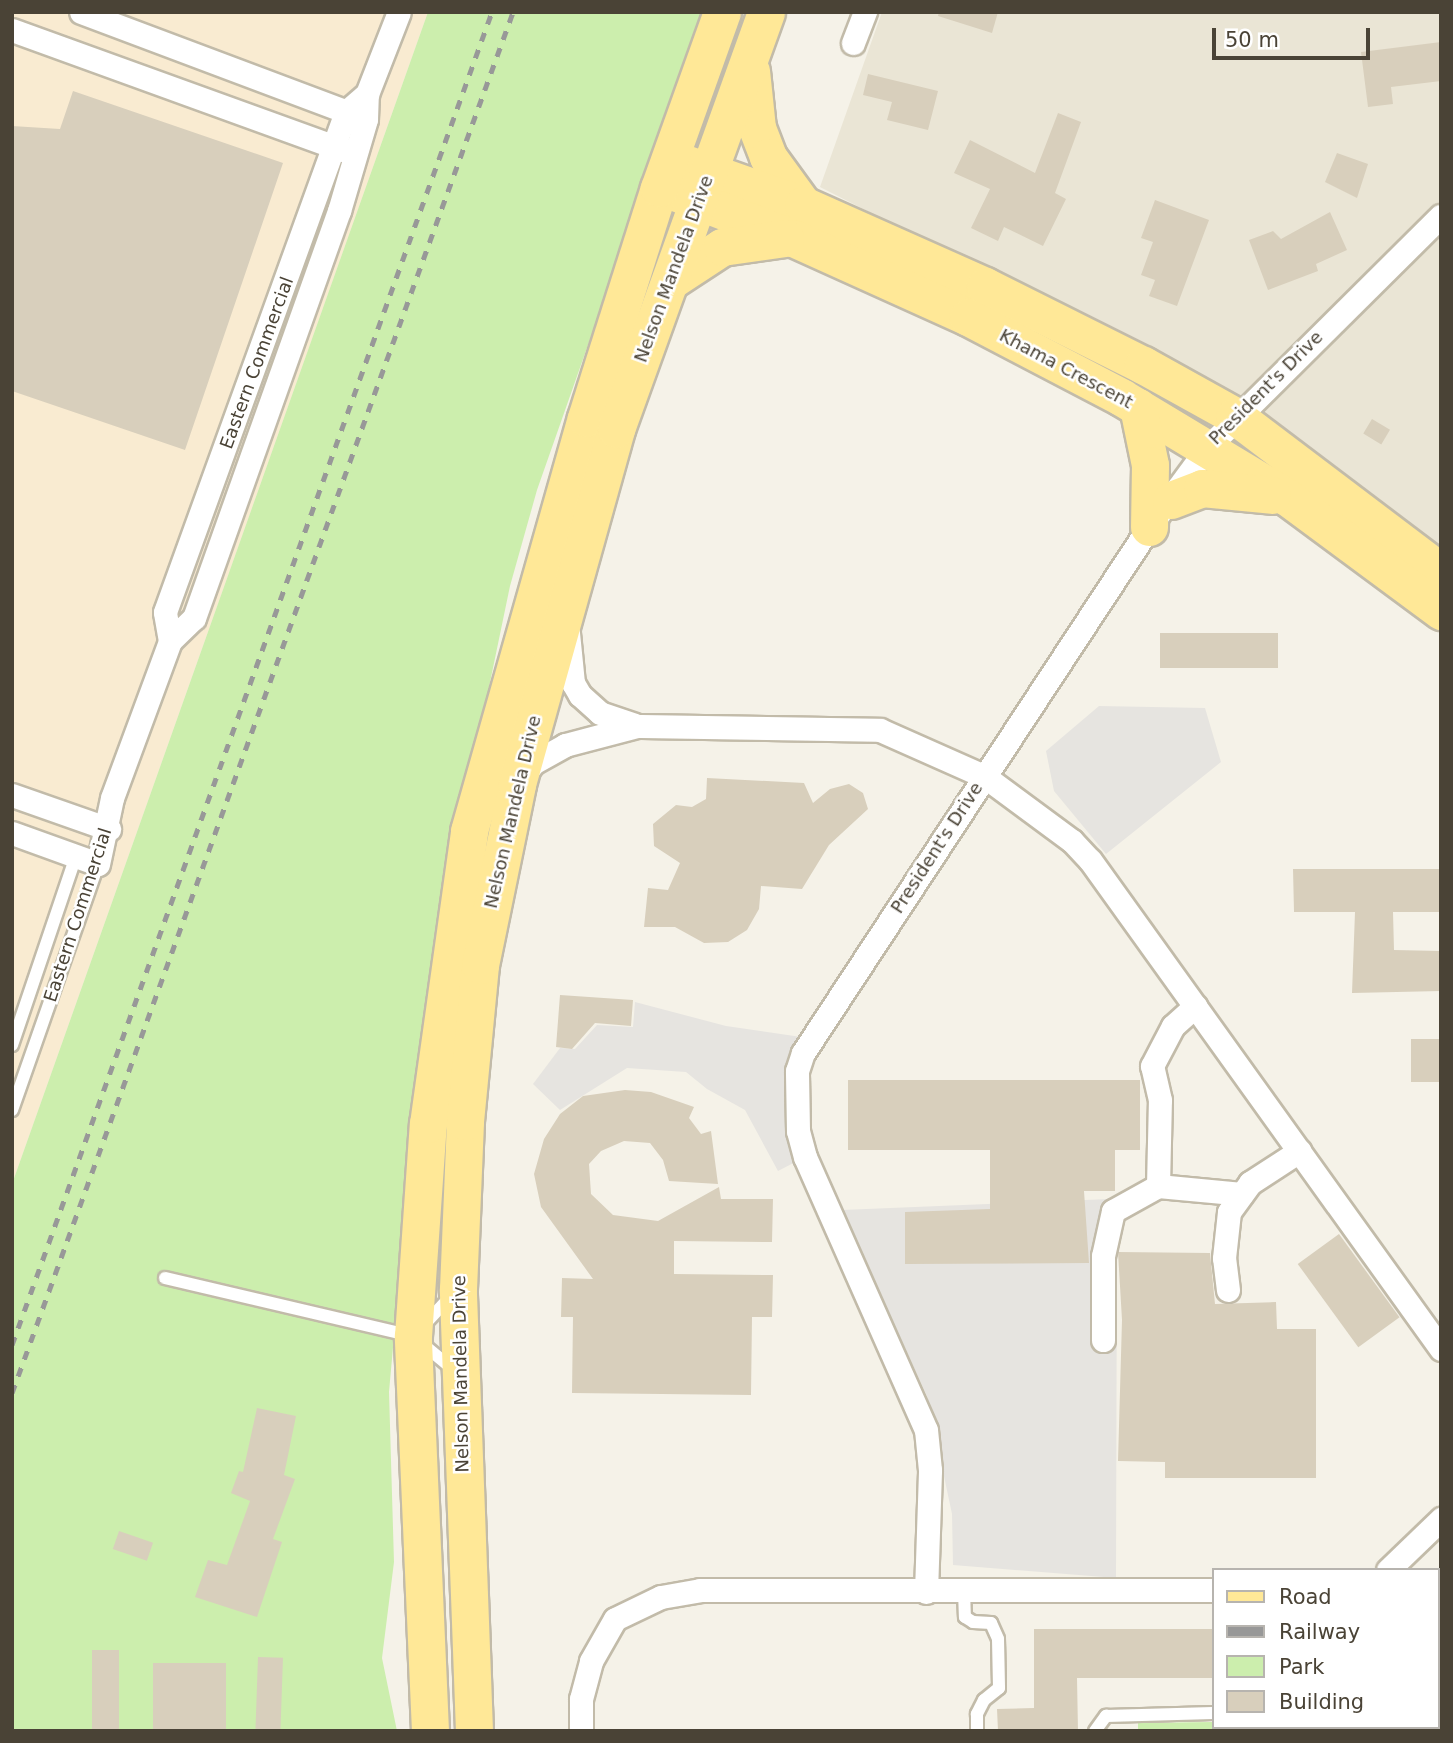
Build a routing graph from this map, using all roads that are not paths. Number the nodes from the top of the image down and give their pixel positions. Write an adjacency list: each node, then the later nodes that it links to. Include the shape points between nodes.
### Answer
1 (81, 12): 9 (street)
2 (399, 12): 9 (street, Eastern Commercial)
3 (722, 12): 12 (main road, Nelson Mandela Drive)
4 (766, 12): 8 (main road, Nelson Mandela Drive)
5 (865, 12): 7 (street)
6 (12, 30): 10 (street)
7 (853, 43)
8 (750, 59): 13 (main road, Nelson Mandela Drive); 15 (main road, via 753,105 764,148)
9 (356, 115): 10 (street, Eastern Commercial); 11 (street, Eastern Commercial)
10 (334, 146): 11 (street); 25 (street, Eastern Commercial, via 165,612)
11 (356, 155): 25 (street, Eastern Commercial, via 194,618)
12 (664, 173): 13 (main road, Khama Crescent); 43 (main road, Nelson Mandela Drive, via 586,418 469,831 428,1124)
13 (704, 185): 15 (main road, Khama Crescent); 16 (main road, Nelson Mandela Drive)
14 (1441, 216): 18 (street, President's Drive)
15 (798, 222): 16 (main road, via 765,237 722,247); 17 (main road, Khama Crescent); 18 (main road, Khama Crescent, via 997,292)
16 (670, 281): 23 (main road, Nelson Mandela Drive, via 616,429)
17 (1138, 407): 19 (main road, Khama Crescent); 21 (main road)
18 (1235, 416): 19 (street, President's Drive); 22 (main road, Khama Crescent)
19 (1208, 447): 20 (main road, Khama Crescent); 21 (street, President's Drive)
20 (1287, 497): 21 (main road, via 1202,488); 24 (main road, Khama Crescent)
21 (1160, 514): 27 (street, President's Drive)
22 (1441, 572)
23 (566, 601): 26 (street, via 573,683 600,713); 28 (main road, Nelson Mandela Drive)
24 (1441, 611)
25 (170, 641): 30 (street, Eastern Commercial)
26 (637, 726): 27 (street, via 880,730); 28 (street, via 565,745 533,763)
27 (984, 776): 34 (street, via 1072,841 1090,860); 51 (street, President's Drive, via 811,1037 797,1071 798,1131 805,1157 926,1430 930,1470)
28 (517, 784): 41 (main road, Nelson Mandela Drive, via 480,965 465,1121)
29 (12, 795): 30 (street)
30 (98, 826): 32 (street); 33 (street, Eastern Commercial)
31 (12, 833): 32 (street)
32 (76, 856): 33 (street); 35 (lane)
33 (98, 864): 36 (lane, Eastern Commercial)
34 (1195, 1006): 37 (street); 38 (street, via 1172,1026 1152,1066 1160,1100)
35 (12, 1045)
36 (12, 1110)
37 (1299, 1151): 39 (street, via 1250,1183); 45 (street)
38 (1158, 1186): 39 (street); 44 (street, via 1113,1211 1103,1256)
39 (1242, 1194): 42 (street, via 1229,1212 1223,1258)
40 (164, 1279): 43 (lane)
41 (458, 1289): 43 (lane); 46 (main road, Nelson Mandela Drive)
42 (1228, 1290)
43 (413, 1336): 46 (lane); 53 (main road, Nelson Mandela Drive)
44 (1103, 1340)
45 (1441, 1349)
46 (458, 1373): 54 (main road, Nelson Mandela Drive)
47 (1441, 1520): 48 (street)
48 (1390, 1568)
49 (1212, 1590): 50 (street)
50 (964, 1591): 51 (street); 56 (lane, via 965,1617 991,1623 999,1639 999,1688 984,1700 977,1714)
51 (926, 1592): 55 (street, via 700,1590 661,1597 615,1619 591,1661 581,1699)
52 (1212, 1713): 57 (lane, via 1106,1716)
53 (430, 1731)
54 (474, 1731)
55 (581, 1731)
56 (977, 1731)
57 (1095, 1731)

